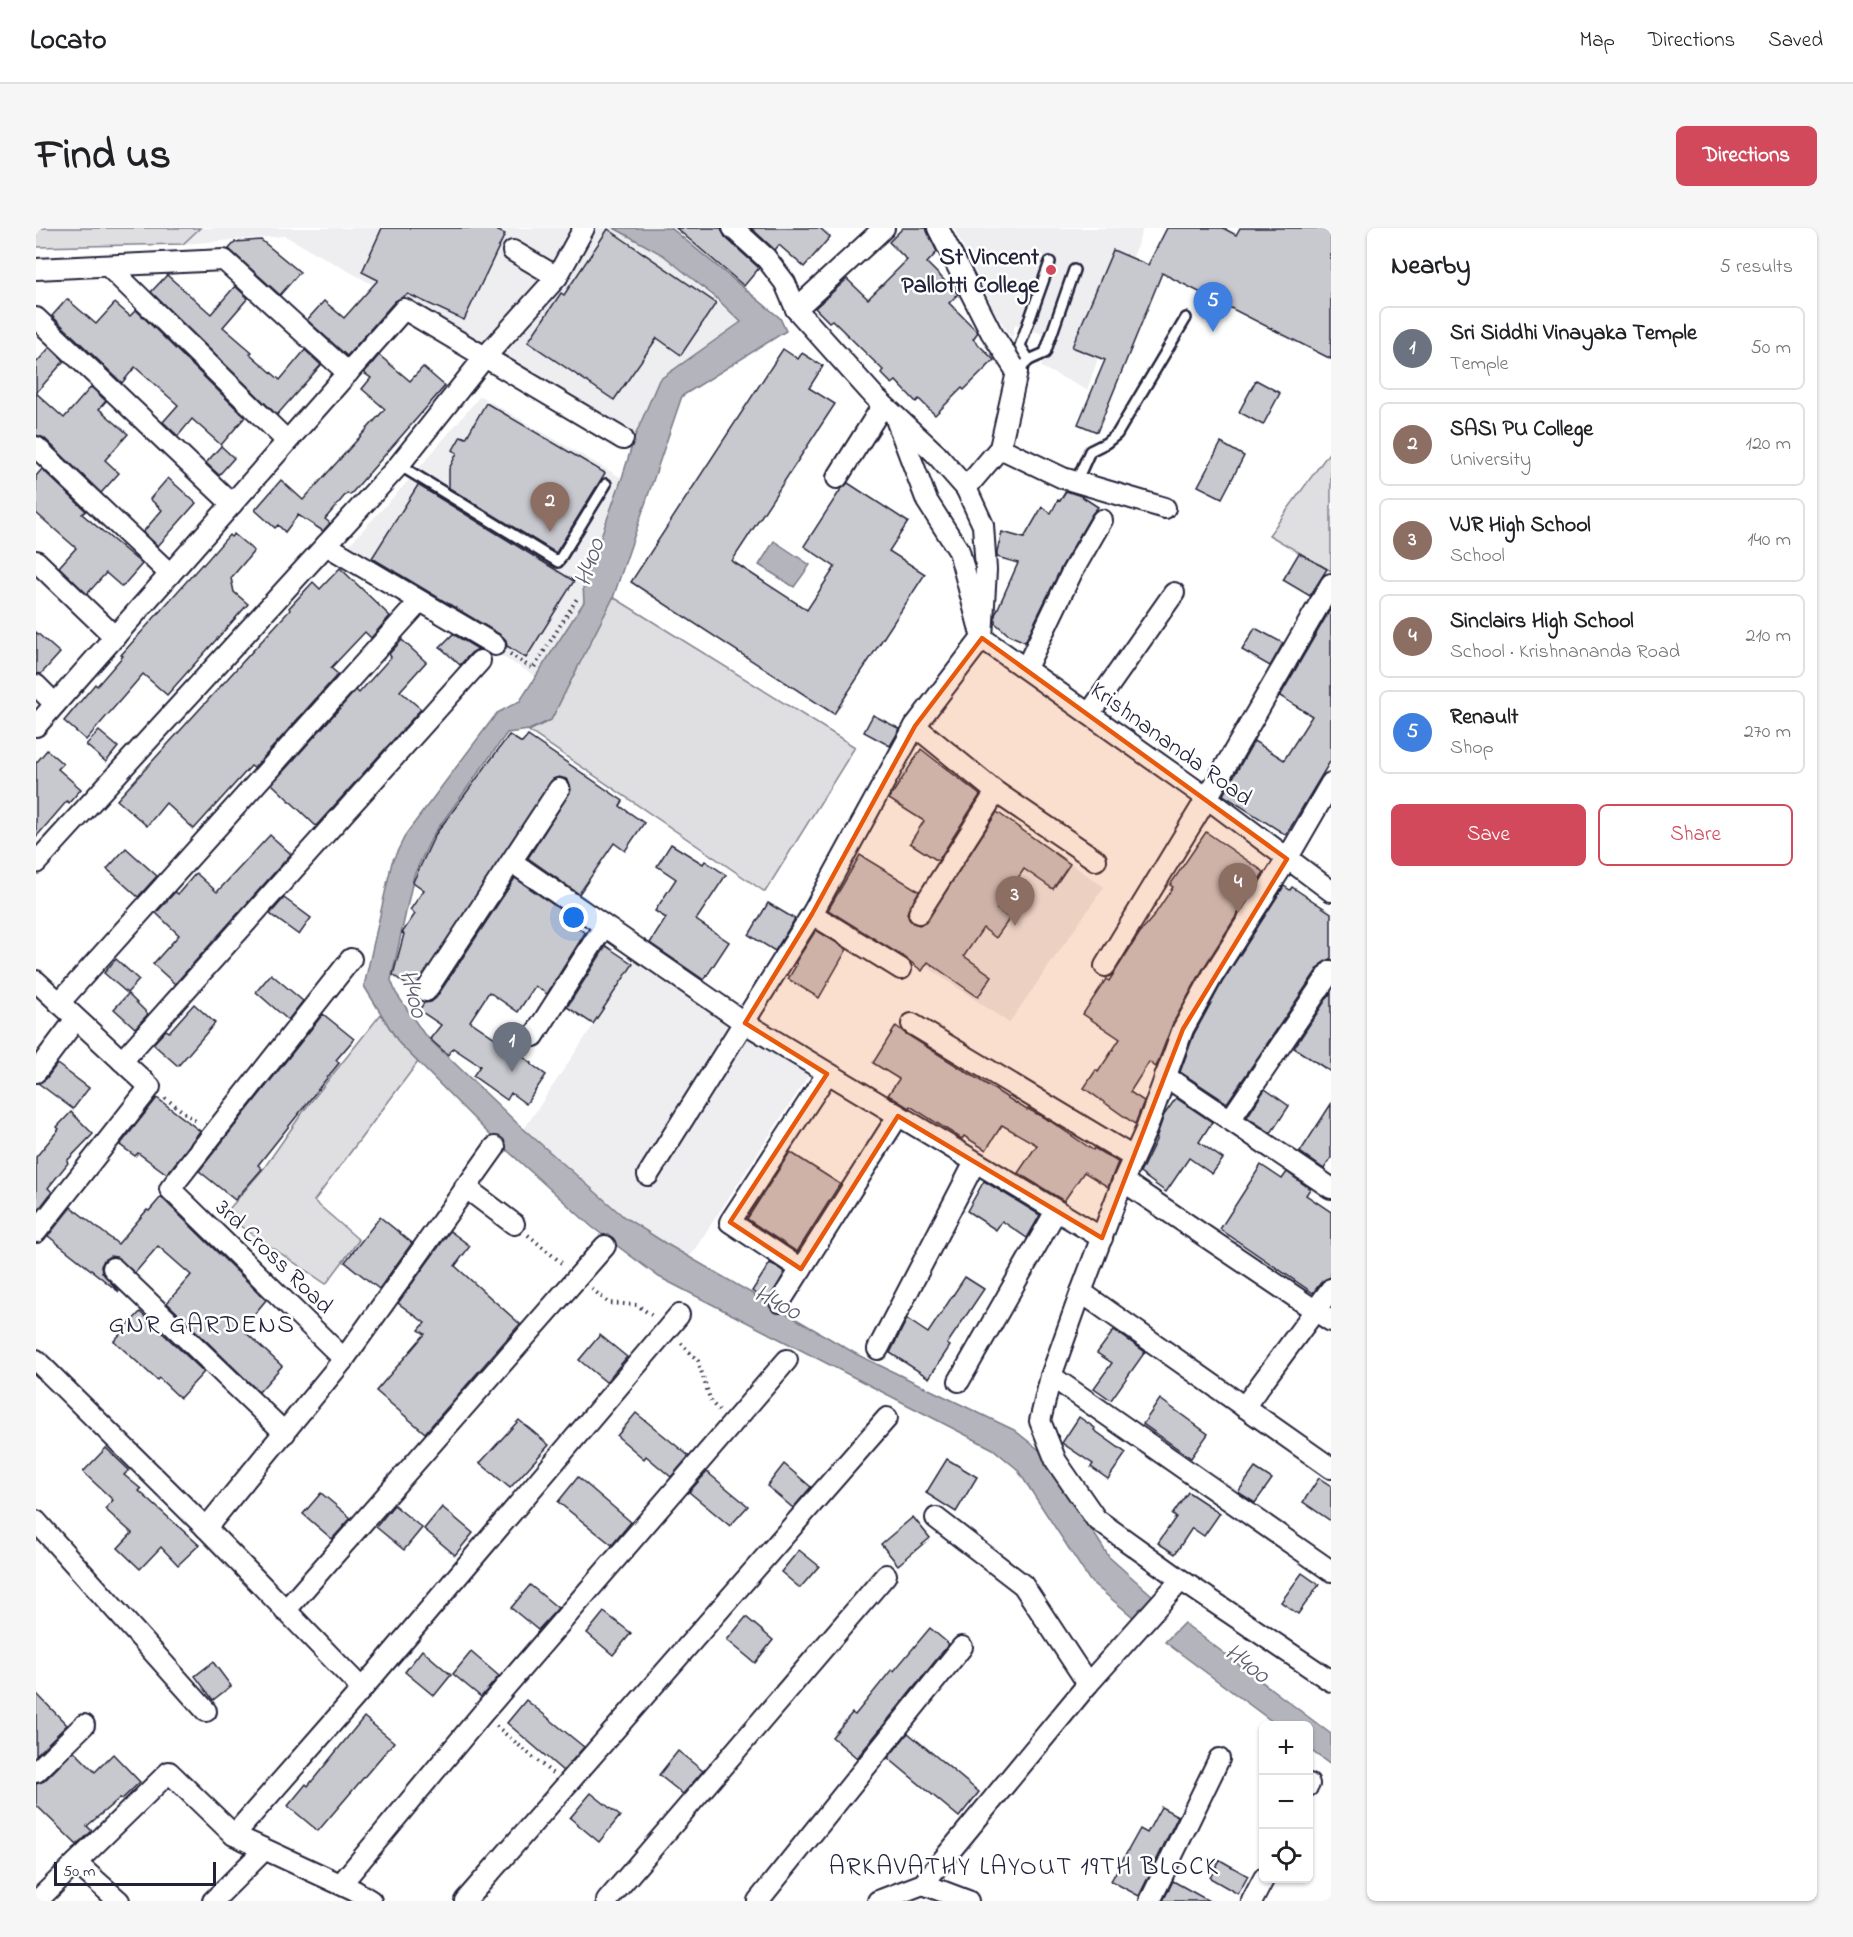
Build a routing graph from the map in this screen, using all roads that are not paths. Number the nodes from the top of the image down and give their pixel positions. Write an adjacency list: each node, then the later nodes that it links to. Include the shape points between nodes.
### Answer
1 (584, 228): 10 (street)
2 (733, 228): 11 (street, via 766,258)
3 (883, 228): 11 (street)
4 (938, 228): 15 (street, via 992,332)
5 (513, 251): 10 (street)
6 (1050, 262): 15 (lane, via 1020,346)
7 (108, 266): 8 (street); 16 (street, via 224,260); 19 (street)
8 (36, 269)
9 (1074, 270): 15 (lane, via 1045,353)
10 (557, 277): 14 (street)
11 (796, 309): 17 (street)
12 (36, 318): 27 (street)
13 (1186, 318): 24 (lane, via 1117,434 1090,451)
14 (484, 358): 16 (street, via 404,309); 18 (street); 22 (street)
15 (1023, 366): 21 (street)
16 (348, 373): 19 (street)
17 (889, 411): 23 (street); 26 (street); 37 (street, via 927,501 959,550)
18 (623, 439)
19 (287, 441): 27 (street)
20 (36, 447): 32 (street)
21 (1000, 448): 24 (street); 26 (street)
22 (399, 465): 25 (lane, via 558,562); 30 (street)
23 (837, 478)
24 (1076, 482): 28 (street)
25 (606, 484)
26 (966, 488): 37 (street, via 983,525 986,570)
27 (232, 504): 32 (street)
28 (1165, 508)
29 (1102, 520): 40 (street)
30 (326, 545): 38 (street); 53 (street)
31 (36, 561): 36 (street)
32 (170, 574): 36 (street)
33 (1331, 584): 49 (street)
34 (1174, 593): 43 (street)
35 (413, 609): 64 (street)
36 (115, 637): 42 (street)
37 (982, 638): 40 (street, Krishnananda Road); 45 (street)
38 (495, 645)
39 (480, 661): 69 (street)
40 (1026, 668): 43 (street, Krishnananda Road)
41 (36, 685): 42 (street)
42 (55, 704): 44 (street)
43 (1089, 714): 49 (street, Krishnananda Road)
44 (36, 726)
45 (915, 726): 48 (street); 56 (street)
46 (1331, 783): 50 (street)
47 (559, 789): 52 (street)
48 (996, 792): 51 (street); 55 (street)
49 (1207, 798): 50 (street, Krishnananda Road); 59 (street)
50 (1287, 859): 54 (street, Krishnananda Road); 72 (street, via 1213,975 1183,1029)
51 (1096, 860)
52 (512, 862): 57 (street); 63 (street)
53 (36, 863)
54 (1331, 891)
55 (919, 913)
56 (812, 914): 60 (street); 66 (street)
57 (604, 926): 66 (street); 68 (street)
58 (351, 959): 95 (street, 3rd Cross Road, via 170,1189)
59 (1105, 966)
60 (901, 969)
61 (1331, 971): 74 (street)
62 (36, 981): 64 (street)
63 (426, 991)
64 (59, 1003): 65 (street)
65 (76, 1019): 69 (street); 70 (street)
66 (745, 1023): 71 (street); 78 (street)
67 (912, 1024): 76 (street)
68 (534, 1036)
69 (122, 1061): 84 (street, via 150,1087)
70 (36, 1072)
71 (827, 1074): 73 (street); 88 (street, via 730,1222)
72 (1165, 1076): 74 (street); 76 (street)
73 (898, 1116): 77 (street); 88 (street)
74 (1230, 1120): 81 (street)
75 (495, 1147): 80 (street)
76 (1133, 1157): 79 (street)
77 (975, 1162): 82 (street); 94 (street)
78 (648, 1175)
79 (1123, 1181): 85 (street); 92 (street)
80 (465, 1187): 83 (street); 95 (street)
81 (1331, 1188)
82 (1056, 1211): 85 (street); 99 (street)
83 (514, 1224)
84 (36, 1232)
85 (1102, 1238): 90 (street)
86 (605, 1246): 110 (street)
87 (113, 1268): 102 (street)
88 (801, 1269): 91 (street)
89 (1331, 1289): 92 (street)
90 (1081, 1292): 98 (street); 100 (street)
91 (780, 1302)
92 (1324, 1316): 100 (street)
93 (673, 1321): 114 (street)
94 (878, 1349)
95 (344, 1359): 102 (street)
96 (36, 1360): 106 (street)
97 (787, 1360): 124 (street, via 482,1714)
98 (1051, 1376): 107 (street); 109 (street, via 1040,1421 1056,1461 1096,1519)
99 (959, 1381)
100 (1244, 1407): 103 (street)
101 (888, 1418): 128 (street)
102 (285, 1432): 106 (street)
103 (1331, 1468)
104 (936, 1518): 113 (street, via 1023,1585)
105 (36, 1521): 115 (street)
106 (206, 1528): 110 (street)
107 (1331, 1571)
108 (886, 1575): 129 (street)
109 (1181, 1580): 112 (street); 113 (street)
110 (285, 1611): 114 (street)
111 (962, 1647): 130 (street)
112 (1331, 1681)
113 (1088, 1684): 123 (street)
114 (362, 1689): 119 (street)
115 (206, 1711)
116 (84, 1725): 118 (street)
117 (1219, 1759): 134 (street)
118 (36, 1772)
119 (234, 1835): 120 (street); 121 (street, via 169,1772)
120 (264, 1850): 124 (street); 127 (street)
121 (76, 1863): 125 (street); 126 (street)
122 (1261, 1883): 135 (street)
123 (923, 1884): 131 (street); 132 (street); 133 (street)
124 (353, 1894)
125 (37, 1901)
126 (119, 1901)
127 (213, 1901)
128 (465, 1901)
129 (607, 1901)
130 (759, 1901)
131 (878, 1901)
132 (935, 1901)
133 (968, 1901)
134 (1150, 1901)
135 (1252, 1901)

